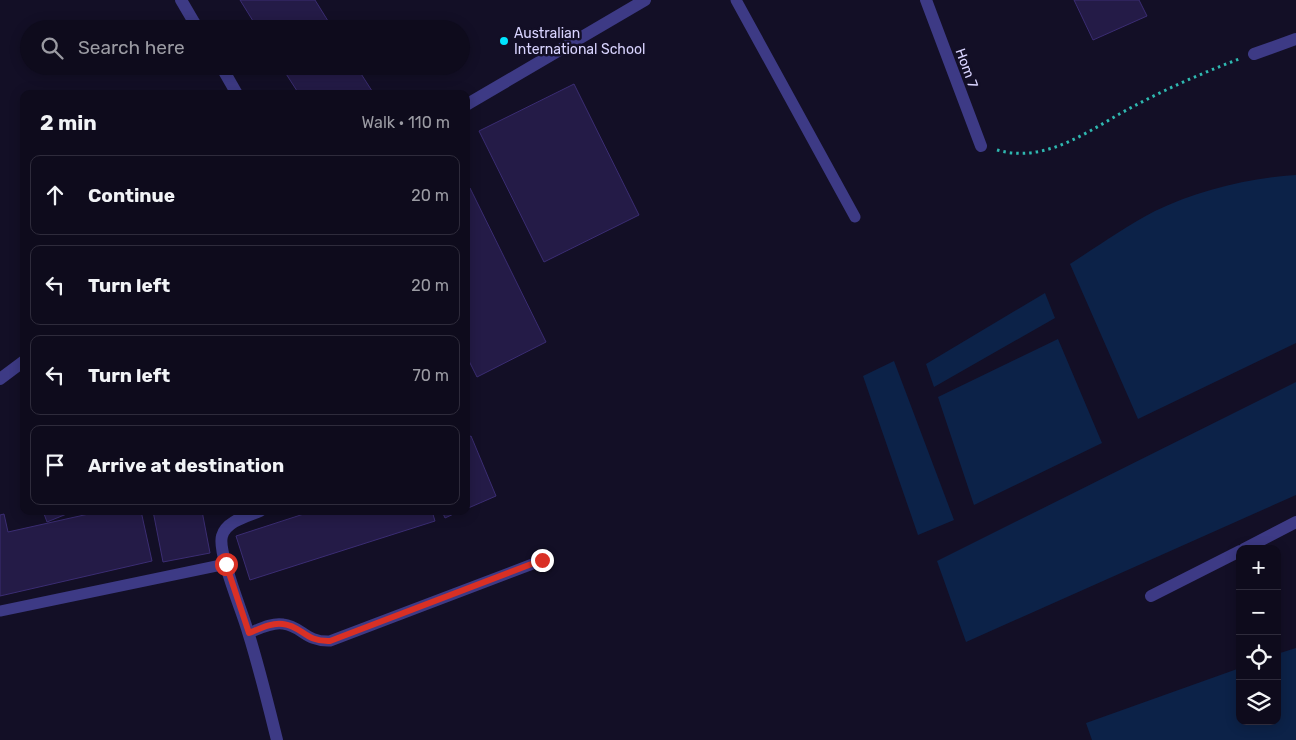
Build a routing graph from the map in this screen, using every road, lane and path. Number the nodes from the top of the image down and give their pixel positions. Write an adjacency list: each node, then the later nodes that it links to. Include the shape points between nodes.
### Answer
1 (181, 0): 5 (street)
2 (645, 0): 10 (street)
3 (736, 0): 12 (lane)
4 (926, 0): 11 (street, Hom 7)
5 (193, 20)
6 (1296, 39): 7 (street)
7 (1254, 54): 11 (path, via 1212,69 1137,104 1051,150 1007,153)
8 (226, 75): 9 (street)
9 (235, 90)
10 (470, 103)
11 (981, 146)
12 (855, 217)
13 (20, 365): 14 (street)
14 (0, 379)
15 (251, 515): 20 (street, via 233,523 222,536)
16 (1296, 522): 17 (street)
17 (1252, 545)
18 (1236, 553): 21 (street)
19 (542, 560): 23 (lane, via 330,641 318,642 283,624)
20 (226, 564): 22 (lane); 23 (street)
21 (1151, 596)
22 (0, 611)
23 (249, 633): 24 (street)
24 (277, 740)

